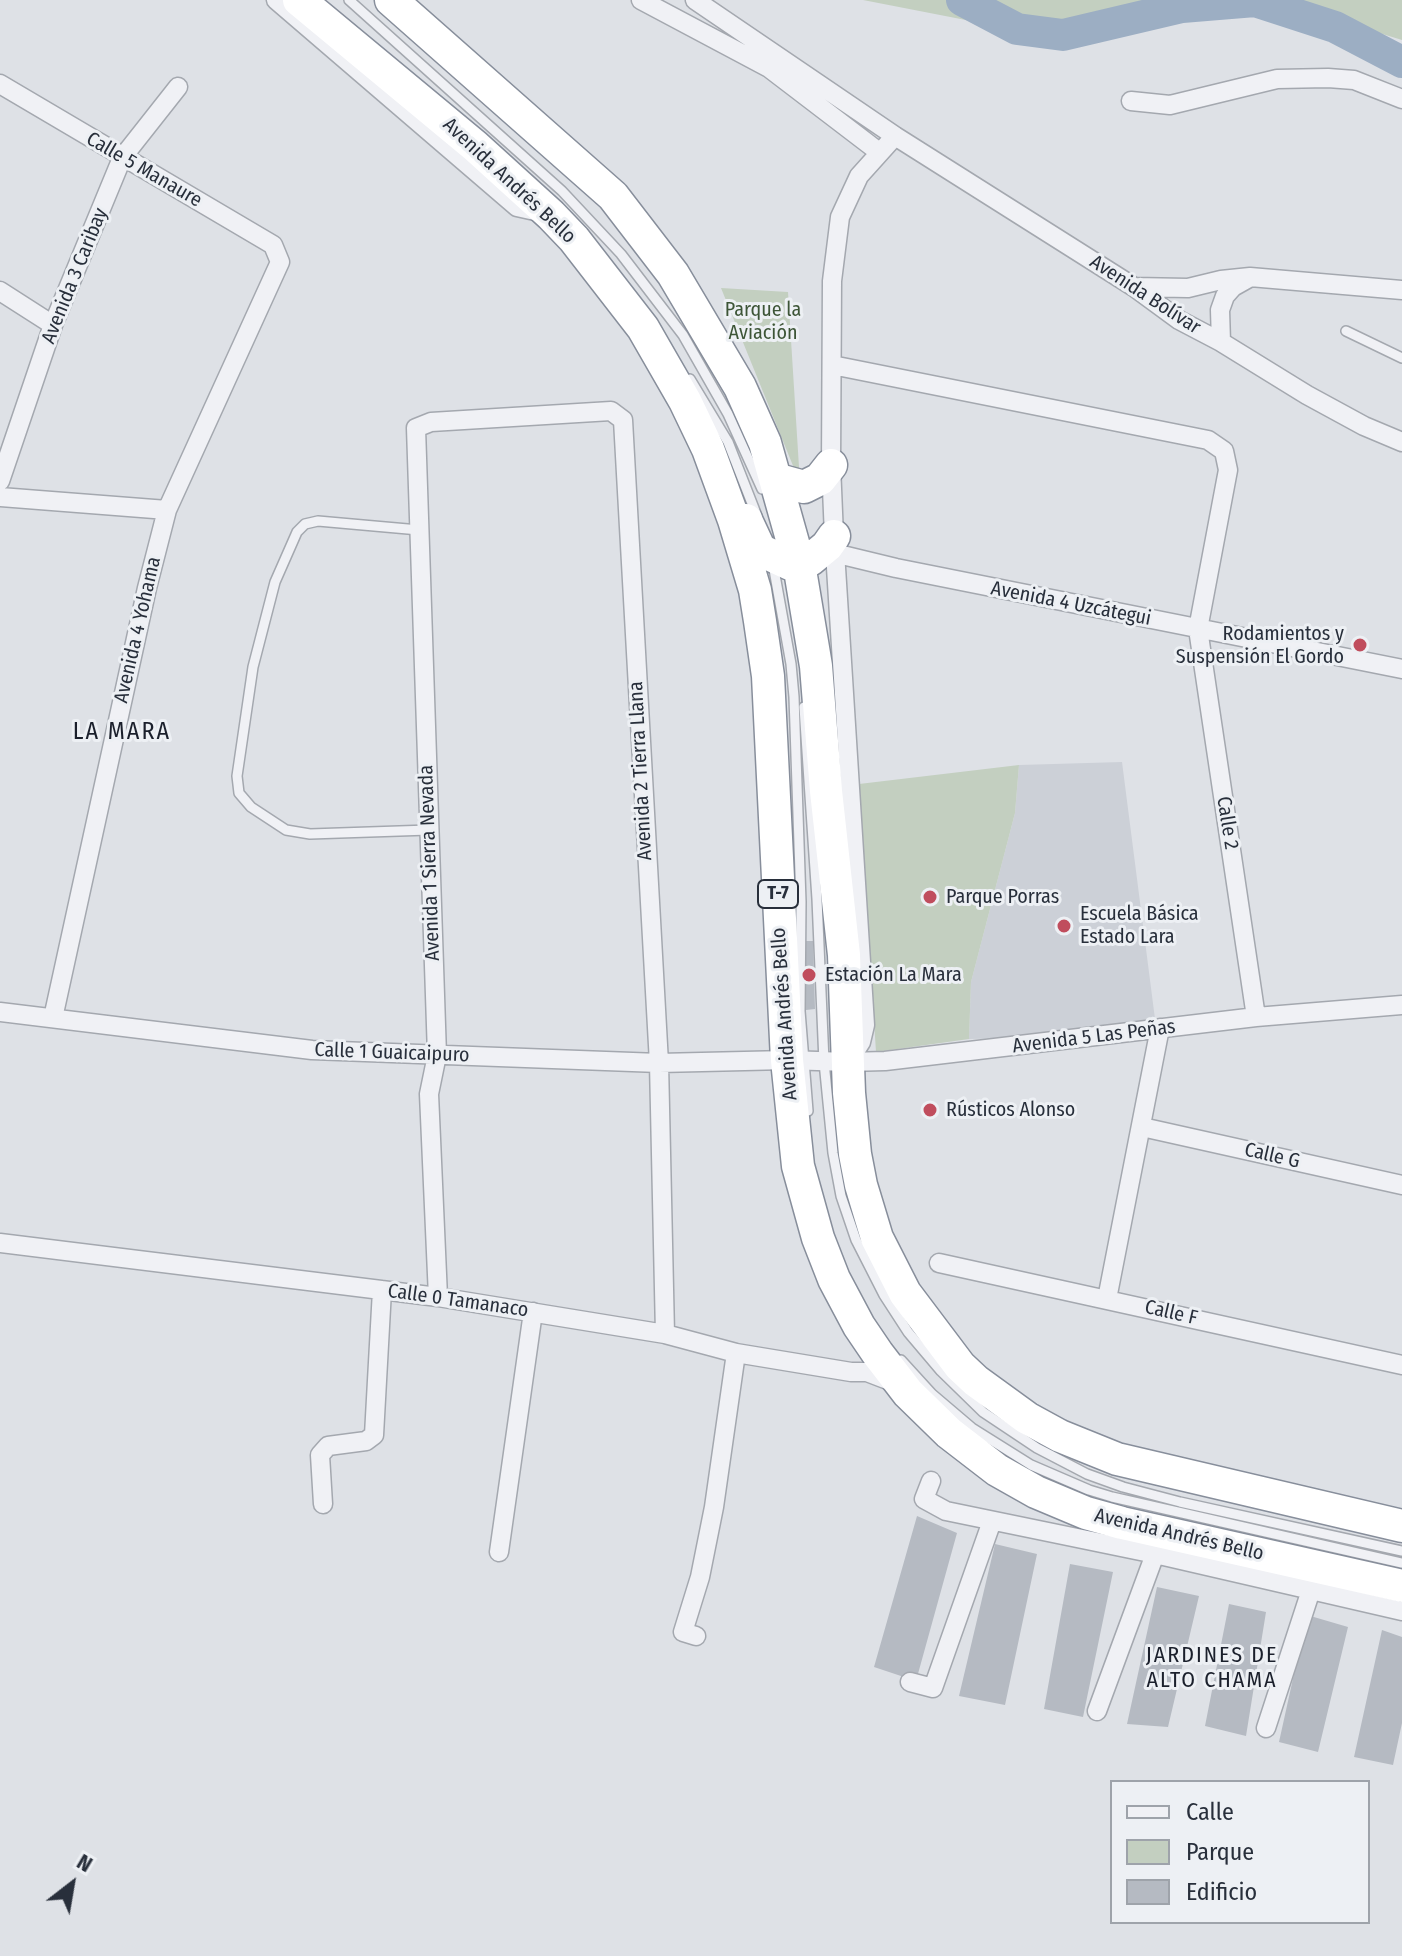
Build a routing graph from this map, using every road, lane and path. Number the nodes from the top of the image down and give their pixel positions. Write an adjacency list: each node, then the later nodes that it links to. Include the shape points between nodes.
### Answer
1 (276, 0): 14 (street, via 517,207)
2 (299, 0): 14 (highway, Avenida Andrés Bello / T-7)
3 (349, 0): 29 (lane, via 562,191 621,254 666,309)
4 (391, 0): 29 (highway, Avenida Andrés Bello / T-7, via 613,196 673,274 740,387 765,443)
5 (641, 0): 12 (street, via 769,68)
6 (695, 0): 11 (street, Avenida Bolívar)
7 (0, 84): 13 (street, Calle 5 Manaure)
8 (178, 87): 13 (street, Avenida 3 Caribay)
9 (1402, 99): 10 (street, via 1354,80 1328,78 1277,79 1170,105)
10 (1131, 101)
11 (895, 136): 12 (street); 17 (street, Avenida Bolívar)
12 (879, 152): 24 (street, via 859,176 840,217 832,281)
13 (122, 158): 15 (street, Calle 5 Manaure, via 273,245); 20 (street, Avenida 3 Caribay)
14 (551, 215): 33 (highway, Avenida Andrés Bello / T-7, via 613,286 678,375 721,481)
15 (280, 262): 31 (street, Avenida 4 Yohama)
16 (1250, 277): 17 (street, via 1188,288); 18 (street); 22 (street, via 1225,296)
17 (1134, 287): 22 (street, Avenida Bolívar)
18 (1402, 290)
19 (0, 291): 20 (street)
20 (53, 325): 28 (street, Avenida 3 Caribay)
21 (1346, 331): 23 (lane)
22 (1221, 342): 26 (street, Avenida Bolívar, via 1307,395)
23 (1402, 358)
24 (832, 365): 27 (street); 35 (street, Calle 2, via 1208,440 1224,451 1228,470)
25 (416, 428): 32 (street, Avenida 1 Sierra Nevada); 45 (street, Avenida 2 Tierra Llana, via 431,422 611,411 623,420)
26 (1402, 442)
27 (831, 465): 29 (highway, via 804,487); 33 (street)
28 (0, 481)
29 (770, 487): 33 (highway, Avenida Andrés Bello / T-7)
30 (0, 497): 31 (street)
31 (167, 510): 41 (street, Avenida 4 Yohama)
32 (419, 530): 37 (street, Avenida 1 Sierra Nevada); 37 (lane, via 318,521 297,532 275,582 253,667 237,776 239,793 251,807 286,830)
33 (794, 555): 35 (street, Avenida 4 Uzcátegui, via 911,571); 44 (highway, Avenida Andrés Bello / T-7, via 768,676); 44 (highway, Avenida Andrés Bello / T-7, via 807,601 844,955)
34 (796, 629): 44 (lane, via 817,899)
35 (1198, 629): 36 (street, Avenida 4 Uzcátegui); 40 (street, Calle 2)
36 (1402, 669)
37 (429, 830): 43 (street, Avenida 1 Sierra Nevada)
38 (1402, 1005): 40 (street, Avenida 5 Las Peñas)
39 (0, 1012): 41 (street, Calle 1 Guaicaipuro)
40 (1256, 1017): 42 (street, Avenida 5 Las Peñas)
41 (53, 1018): 43 (street, Calle 1 Guaicaipuro, via 312,1050)
42 (1160, 1028): 44 (street, Avenida 5 Las Peñas, via 885,1061); 47 (street)
43 (437, 1055): 45 (street, Calle 1 Guaicaipuro); 52 (street, Avenida 1 Sierra Nevada, via 429,1094)
44 (816, 1062): 45 (street, Calle 1 Guaicaipuro); 46 (lane); 59 (highway, Avenida Andrés Bello / T-7, via 798,1166 818,1238 859,1326); 63 (highway, Avenida Andrés Bello / T-7, via 855,1154 877,1238 905,1293 976,1381 1027,1418 1088,1449); 65 (lane, via 841,1196 856,1240 908,1332 968,1399 1037,1448 1123,1487)
45 (659, 1063): 55 (street, Avenida 2 Tierra Llana)
46 (809, 1124)
47 (1142, 1127): 48 (street, Calle G); 53 (street)
48 (1402, 1185)
49 (0, 1243): 51 (street, Calle 0 Tamanaco)
50 (939, 1263): 53 (street, Calle F)
51 (382, 1290): 52 (street, Calle 0 Tamanaco); 61 (street, via 374,1435 328,1446 320,1455)
52 (438, 1297): 54 (street, Calle 0 Tamanaco)
53 (1107, 1299): 58 (street, Calle F)
54 (533, 1312): 55 (street, Calle 0 Tamanaco); 66 (street)
55 (665, 1334): 57 (street, Calle 0 Tamanaco)
56 (893, 1348): 68 (lane, via 932,1394 972,1428 1063,1479 1112,1497)
57 (736, 1353): 59 (street, Calle 0 Tamanaco, via 876,1374); 73 (street, via 714,1507 683,1632)
58 (1402, 1365)
59 (908, 1393): 64 (highway, Avenida Andrés Bello / T-7, via 974,1454 1036,1492 1086,1513)
60 (931, 1481): 62 (street, via 924,1499 946,1511)
61 (323, 1504)
62 (992, 1521): 67 (street); 74 (street, via 933,1688)
63 (1402, 1526)
64 (1242, 1550): 69 (highway, via 1262,1543); 70 (highway, Avenida Andrés Bello / T-7)
65 (1402, 1551)
66 (499, 1552)
67 (1155, 1554): 71 (street); 75 (street)
68 (1402, 1563)
69 (1402, 1574)
70 (1402, 1586)
71 (1311, 1590): 72 (street); 76 (street)
72 (1402, 1611)
73 (696, 1636)
74 (910, 1682)
75 (1097, 1711)
76 (1266, 1728)

